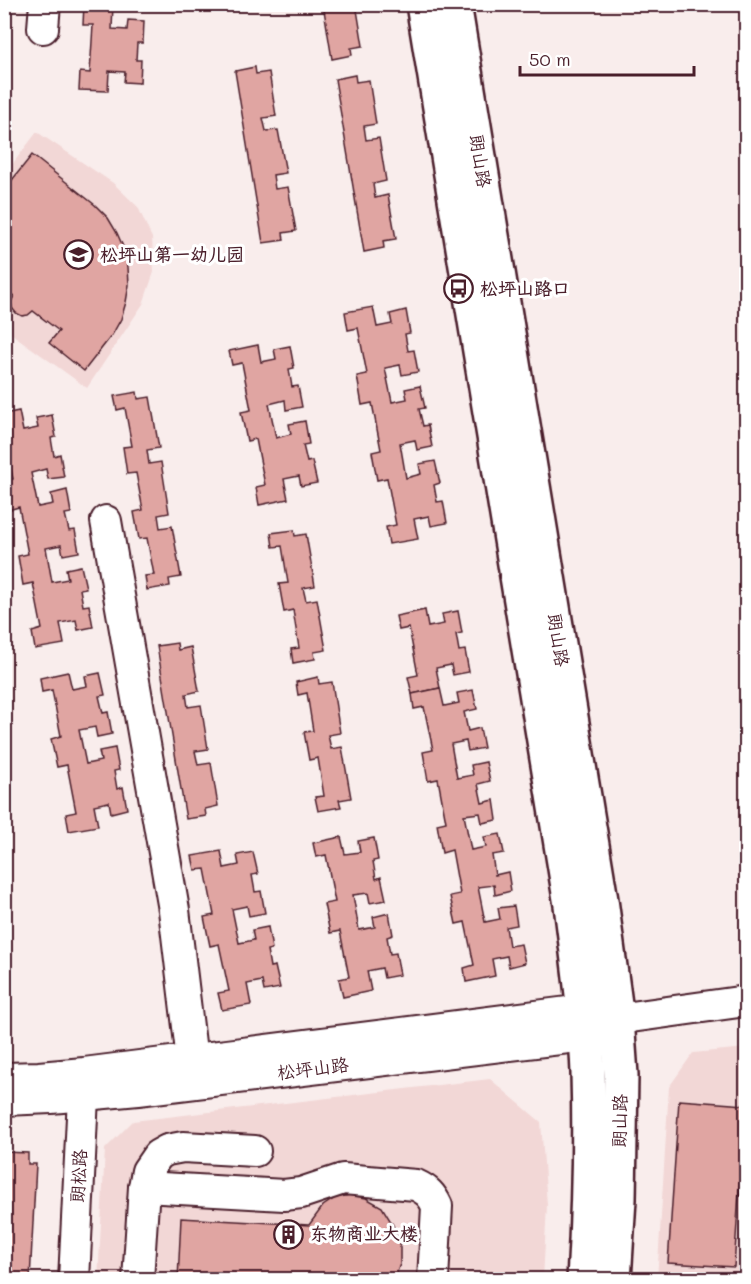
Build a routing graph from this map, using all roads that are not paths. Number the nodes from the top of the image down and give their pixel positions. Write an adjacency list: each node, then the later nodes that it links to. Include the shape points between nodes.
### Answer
1 (423, 4): 6 (main road, 朗山路, via 571,905)
2 (454, 4): 5 (main road, 朗山路, via 601,900)
3 (106, 521): 7 (street, via 174,910)
4 (747, 1001): 5 (street, 松坪山路)
5 (617, 1019): 6 (street, 松坪山路); 17 (main road, 朗山路, via 621,1075)
6 (584, 1023): 7 (street, 松坪山路); 16 (main road, 朗山路, via 589,1198)
7 (194, 1071): 9 (street, 松坪山路)
8 (4, 1078): 9 (street, 松坪山路, via 39,1077)
9 (84, 1084): 10 (street, 松坪山路); 13 (street, 朗松路)
10 (4, 1100)
11 (255, 1151): 12 (street, via 183,1147 166,1150 152,1162)
12 (144, 1187): 14 (street); 15 (street, via 284,1195 344,1179 416,1185 433,1196 437,1206)
13 (74, 1280)
14 (138, 1280)
15 (433, 1280)
16 (584, 1280)
17 (614, 1280)

